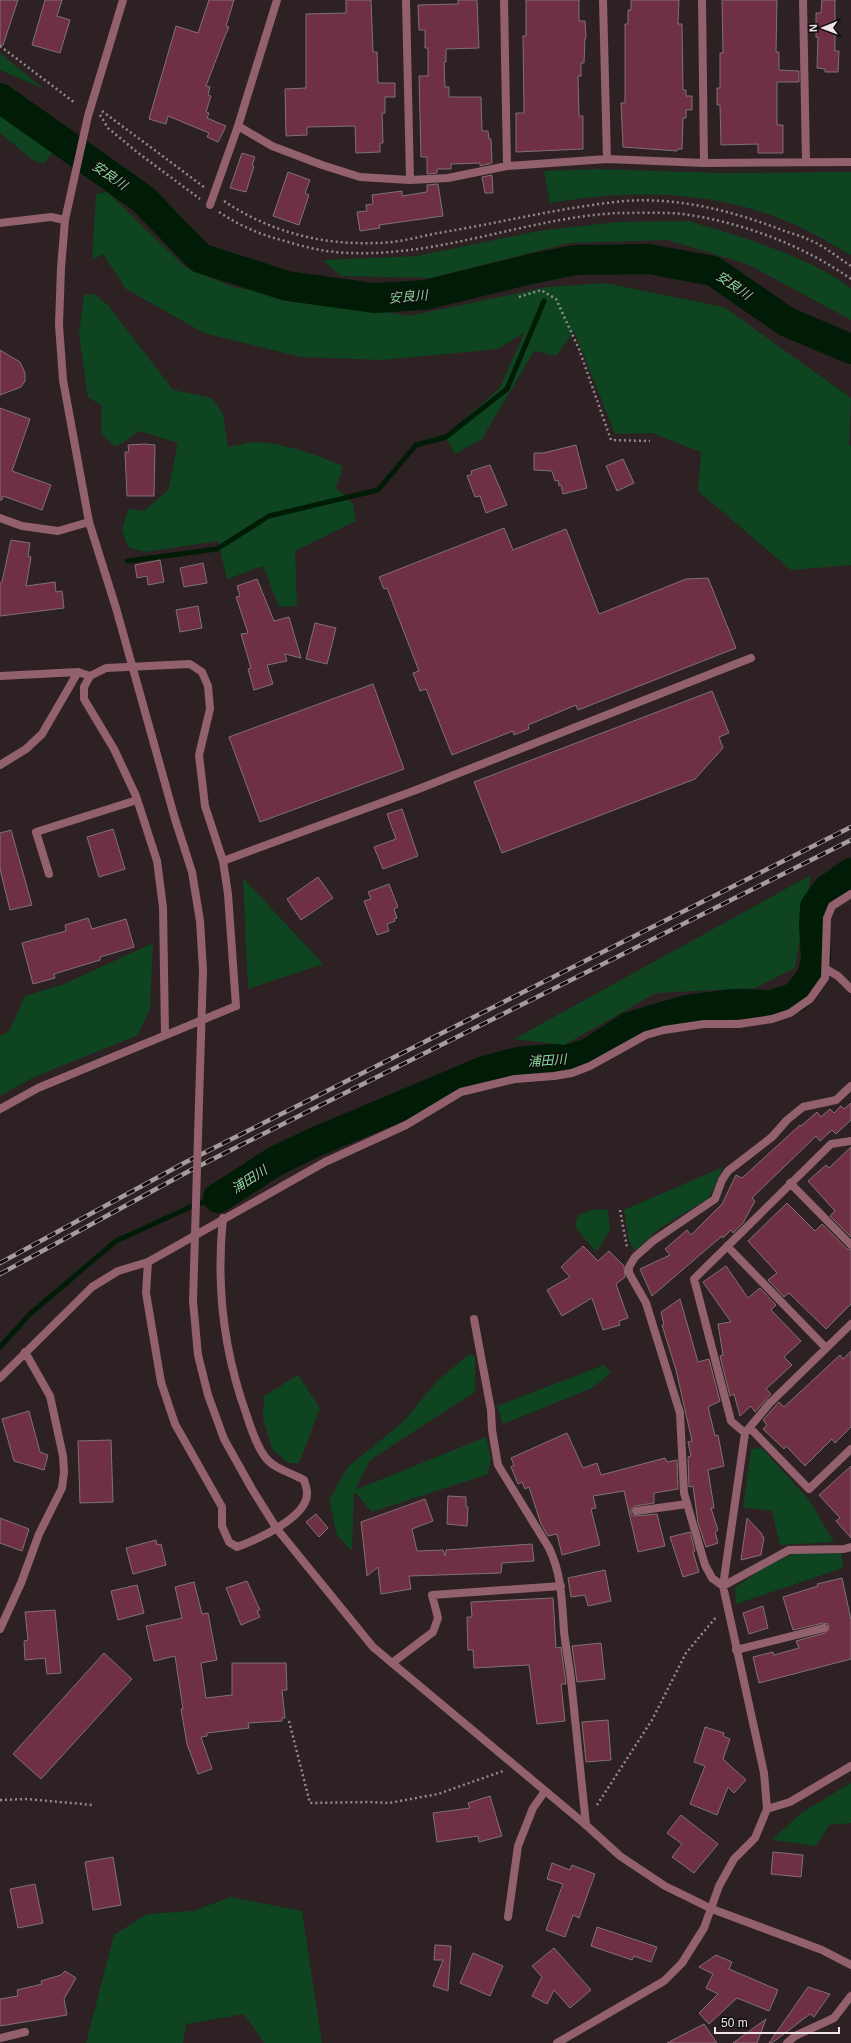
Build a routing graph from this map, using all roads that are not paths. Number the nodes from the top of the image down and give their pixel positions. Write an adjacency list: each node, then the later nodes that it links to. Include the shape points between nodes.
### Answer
1 (123, 0): 16 (street, via 88,116)
2 (276, 0): 8 (street)
3 (406, 0): 14 (street)
4 (504, 0): 13 (street)
5 (603, 0): 9 (street)
6 (702, 0): 12 (street)
7 (803, 0): 10 (street)
8 (238, 126): 14 (street, via 272,146 330,168 360,177); 15 (street)
9 (607, 159): 12 (street); 13 (street)
10 (806, 162): 11 (street); 12 (street)
11 (851, 162)
12 (704, 163)
13 (507, 166): 14 (street, via 448,178)
14 (410, 180)
15 (210, 205)
16 (65, 220): 17 (street, via 51,217); 19 (street, via 59,325 63,380)
17 (0, 223)
18 (0, 518): 19 (street, via 22,526 58,531)
19 (89, 522): 21 (street)
20 (751, 658): 27 (street, via 416,790)
21 (133, 666): 24 (street, via 106,668); 27 (street, via 190,664 202,672 208,686 210,709 199,755 205,806); 50 (street, bridge, via 175,820 192,872 200,922 204,970 193,1301 198,1355 208,1395 224,1439)
22 (78, 672): 23 (street); 24 (street); 25 (street, via 42,734)
23 (0, 676)
24 (90, 676): 26 (street, via 84,687 84,699 114,749)
25 (0, 765)
26 (137, 800): 28 (street, via 36,832); 32 (street, via 157,861 164,907)
27 (223, 861): 32 (street, via 228,894 236,1006)
28 (49, 874)
29 (851, 894): 30 (street, via 832,906 827,918)
30 (826, 969): 31 (street, via 838,976); 37 (street, via 825,978 810,999 790,1013 772,1019 739,1024 679,1026 646,1035 572,1073 515,1079 461,1092 406,1125 325,1162)
31 (851, 989)
32 (165, 1034): 34 (street, via 38,1088)
33 (851, 1086): 48 (street, via 836,1100 803,1107 787,1120 772,1137 728,1171 715,1199 653,1241 635,1257 629,1267 629,1273 646,1303 680,1413 684,1493)
34 (0, 1110)
35 (851, 1141): 36 (street, via 830,1144)
36 (790, 1183): 38 (street); 39 (street)
37 (223, 1218): 40 (street); 50 (street, via 220,1246 222,1312 237,1390 251,1429 265,1457 276,1467 304,1480 308,1493 303,1507)
38 (851, 1245)
39 (727, 1246): 43 (street); 46 (street, via 694,1279 731,1421)
40 (148, 1262): 44 (street, via 118,1271 92,1287); 50 (street, via 146,1293 161,1382 175,1424 222,1507 222,1526 229,1542 237,1547)
41 (474, 1319): 52 (street, via 491,1410 498,1465 549,1548 555,1560)
42 (851, 1324): 43 (street)
43 (826, 1348): 46 (street, via 769,1404)
44 (25, 1352): 45 (street); 55 (street, via 50,1396 64,1472 62,1488 39,1534 22,1584)
45 (0, 1378)
46 (748, 1431): 47 (street, via 809,1490); 53 (street)
47 (851, 1449)
48 (687, 1504): 49 (street); 53 (street, via 705,1565 712,1578)
49 (636, 1511)
50 (277, 1529): 57 (street, via 373,1647)
51 (851, 1546): 53 (street, via 844,1549 789,1550)
52 (561, 1586): 57 (street, via 432,1595 438,1618 433,1632); 61 (street)
53 (723, 1586): 56 (street)
54 (824, 1628): 56 (street)
55 (0, 1629)
56 (736, 1650): 60 (street, via 764,1773)
57 (392, 1663): 59 (street)
58 (851, 1766): 60 (street, via 790,1802)
59 (545, 1791): 61 (street); 63 (street, via 533,1808 518,1846)
60 (767, 1809): 62 (street, via 755,1838 734,1859)
61 (586, 1824): 62 (street, via 620,1856 665,1886)
62 (712, 1909): 64 (street, via 822,1950); 68 (street, via 693,1947 664,1981)
63 (508, 1917)
64 (851, 1965)
65 (851, 1996): 69 (street, via 834,2018 795,2036)
66 (25, 2032): 67 (street)
67 (0, 2038)
68 (557, 2043)
69 (787, 2043)

